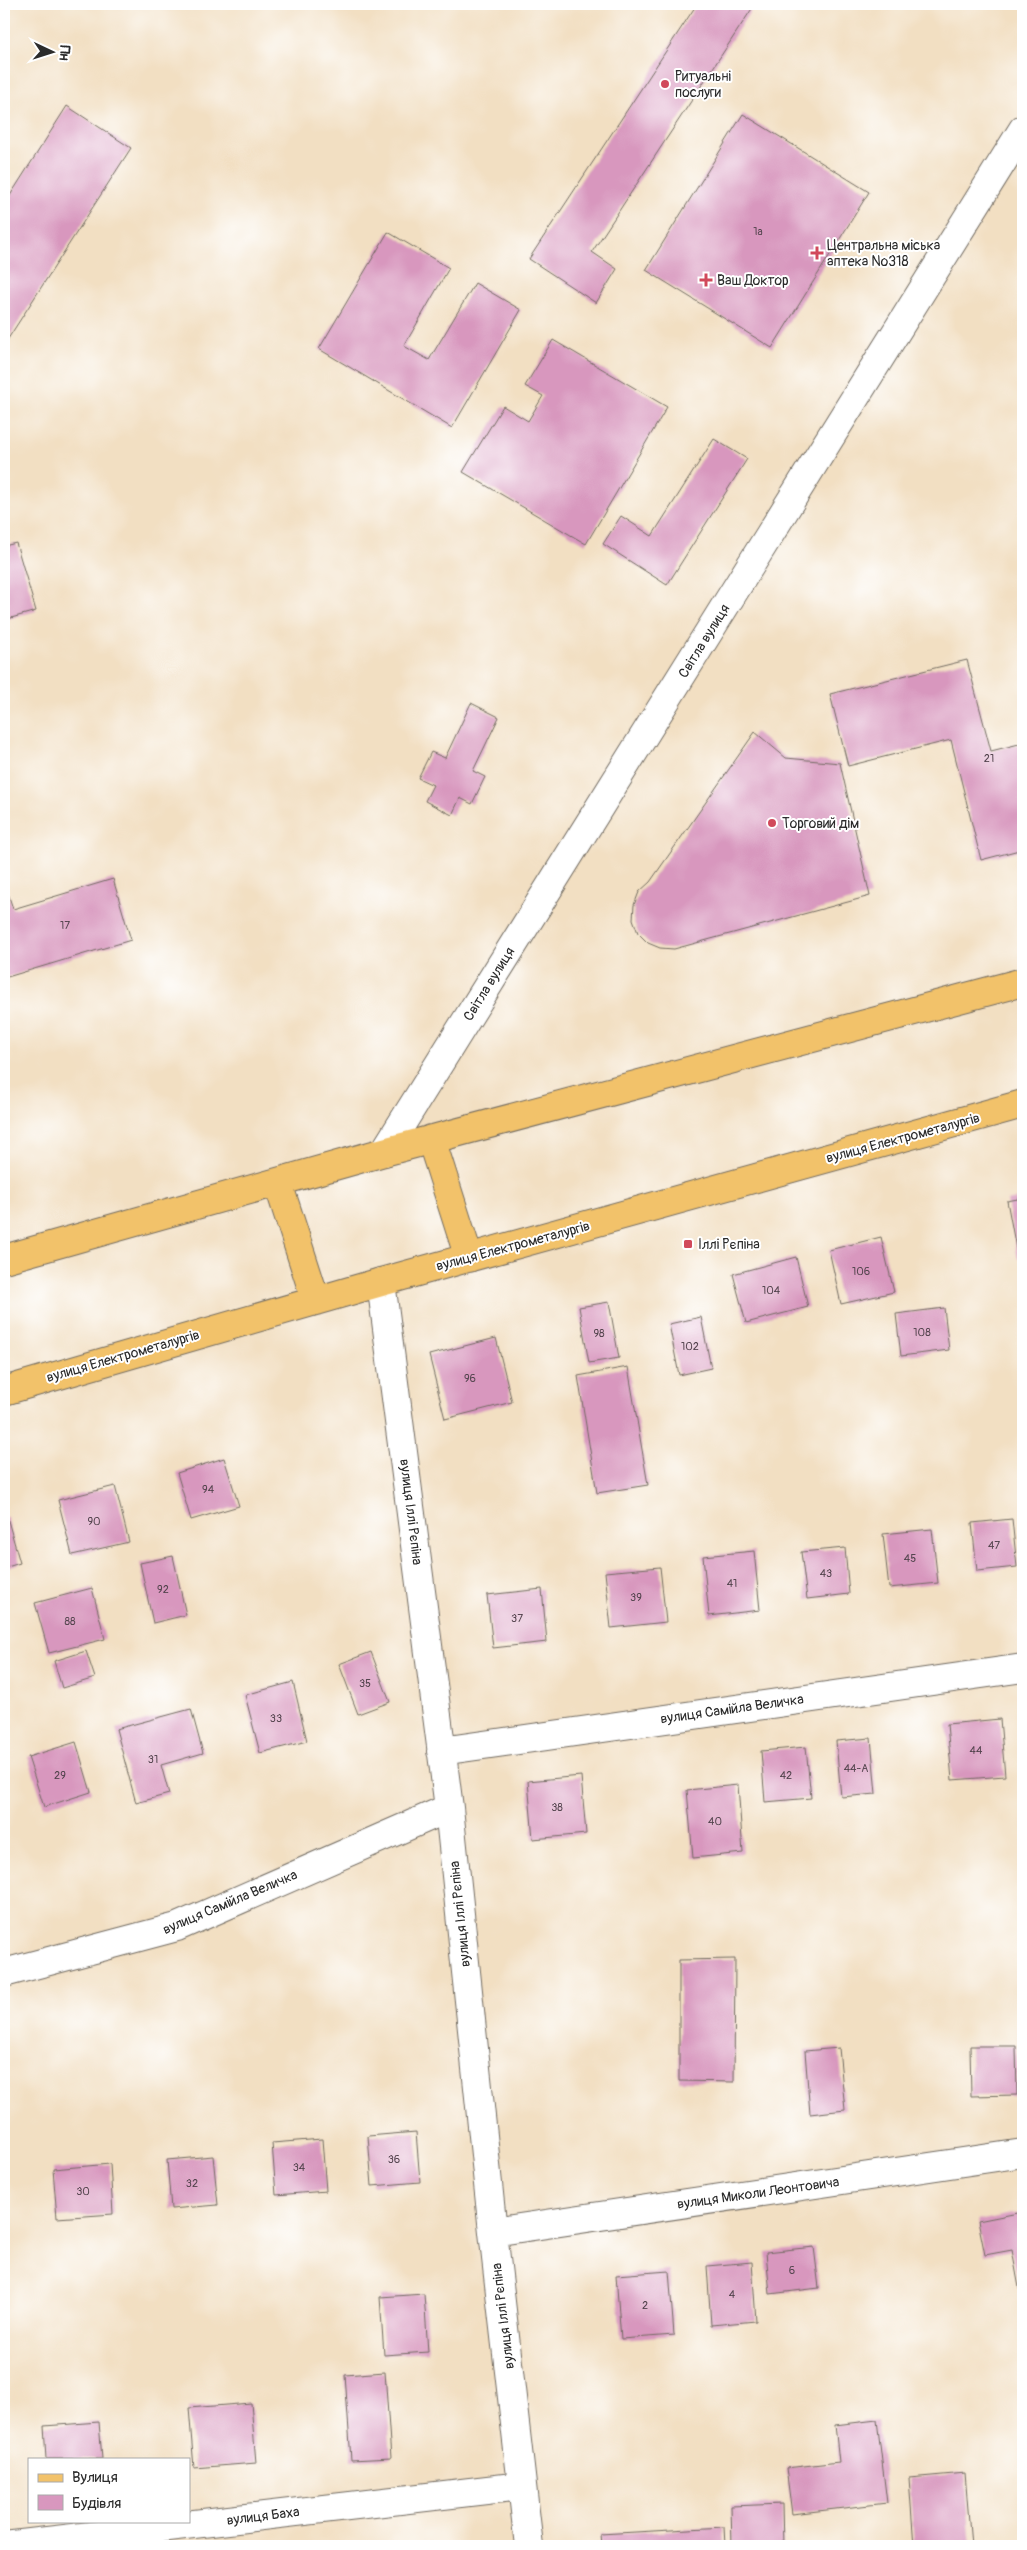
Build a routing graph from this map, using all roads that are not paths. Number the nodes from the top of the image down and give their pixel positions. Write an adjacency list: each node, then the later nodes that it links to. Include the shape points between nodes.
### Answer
1 (1023, 129): 5 (street, Світла вулиця)
2 (1023, 982): 4 (main road)
3 (1023, 1104): 7 (main road, вулиця Електрометалургів)
4 (431, 1140): 5 (main road); 7 (main road)
5 (384, 1152): 6 (main road)
6 (278, 1183): 8 (main road); 10 (main road)
7 (469, 1258): 9 (main road, вулиця Електрометалургів)
8 (4, 1259)
9 (381, 1282): 10 (main road, вулиця Електрометалургів); 13 (street, вулиця Іллі Рєпіна)
10 (316, 1301): 11 (main road, вулиця Електрометалургів)
11 (4, 1391)
12 (1023, 1668): 13 (street, вулиця Самійла Величка)
13 (441, 1751): 14 (street, вулиця Іллі Рєпіна)
14 (449, 1808): 15 (street, вулиця Самійла Величка, via 177,1927); 17 (street, вулиця Іллі Рєпіна)
15 (4, 1973)
16 (1023, 2153): 17 (street, вулиця Миколи Леонтовича)
17 (493, 2232): 18 (street, вулиця Іллі Рєпіна)
18 (522, 2486): 19 (street, вулиця Баха); 20 (street, вулиця Іллі Рєпіна)
19 (4, 2546)
20 (529, 2546)

